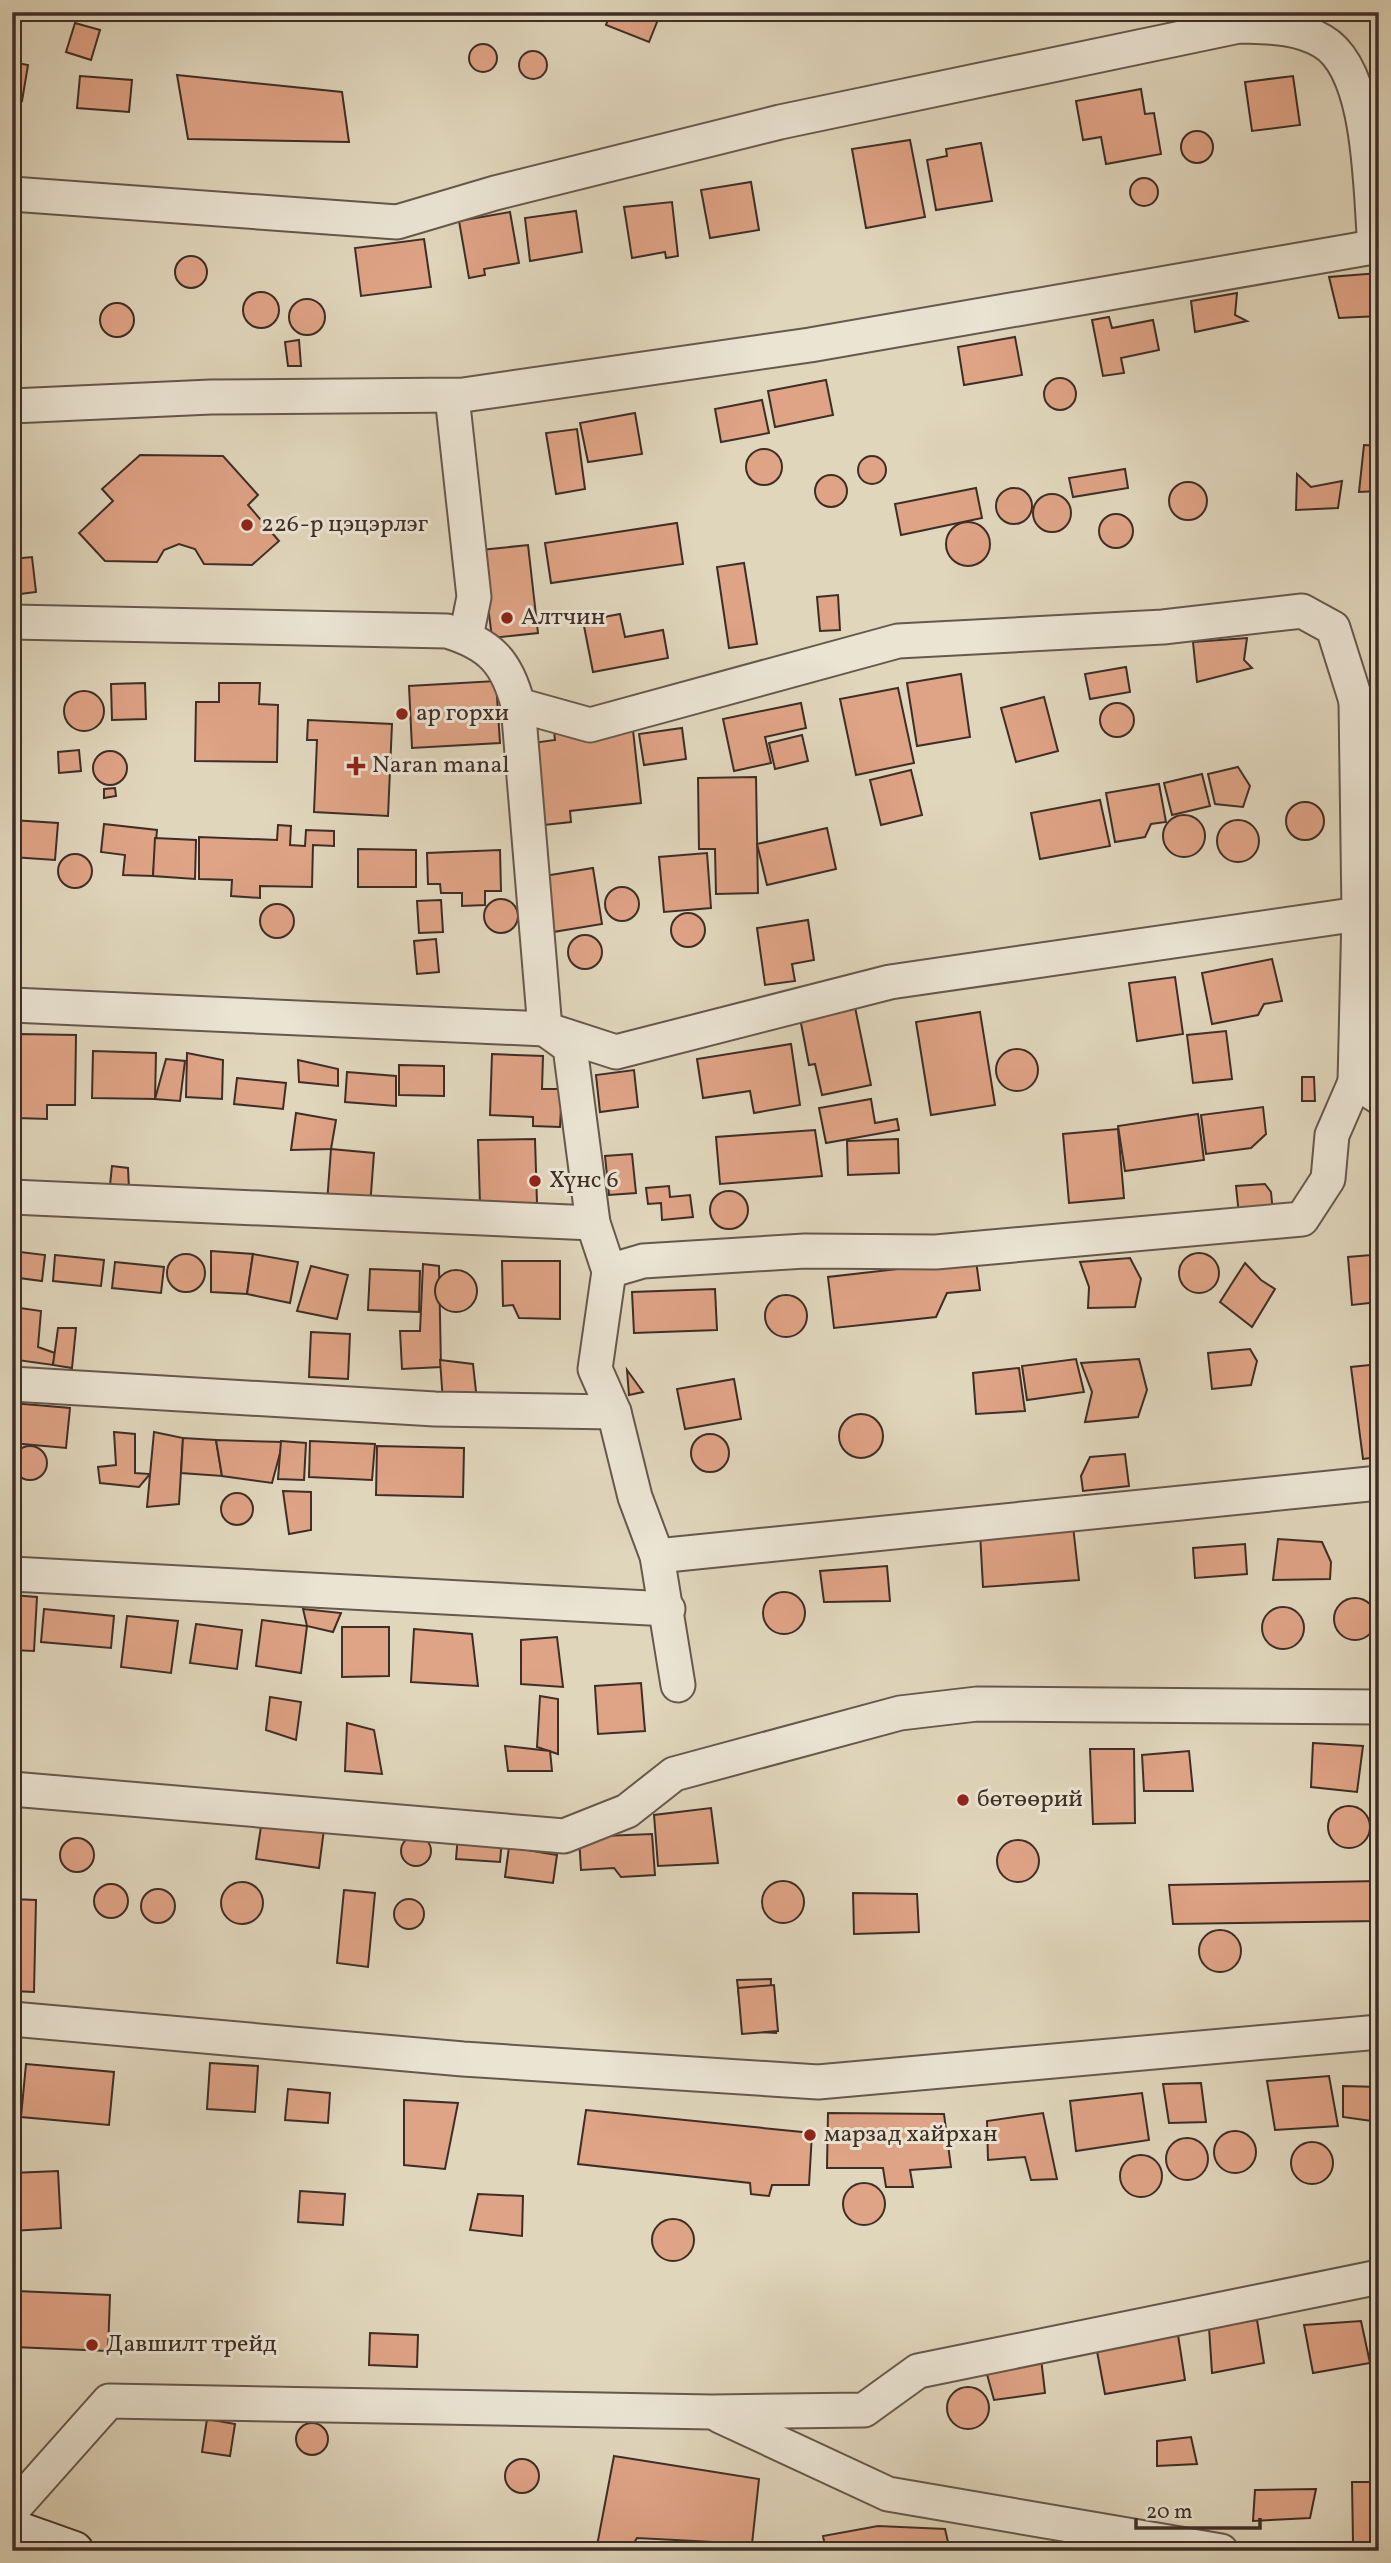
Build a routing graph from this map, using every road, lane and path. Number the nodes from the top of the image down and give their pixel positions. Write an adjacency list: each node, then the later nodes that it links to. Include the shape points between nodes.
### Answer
1 (12, 194): 2 (street, via 397,222 780,122 1239,26 1283,27 1324,42 1349,72 1363,111)
2 (1377, 247): 3 (street, via 810,345)
3 (452, 396): 4 (street, via 211,397); 6 (street, via 474,597)
4 (12, 406)
5 (12, 622): 6 (street, via 447,631)
6 (466, 637): 7 (street, via 483,645 511,677)
7 (518, 705): 8 (street, via 590,725 898,641 1163,627 1302,611 1333,628); 11 (street)
8 (1367, 705): 9 (street)
9 (1359, 914): 11 (street, via 890,982 616,1052); 12 (street)
10 (12, 1005): 11 (street)
11 (545, 1029): 14 (street, via 570,1047)
12 (1367, 1089): 15 (street, via 1332,1135 1328,1179 1302,1219 936,1252 805,1251 643,1261)
13 (12, 1197): 14 (street)
14 (593, 1223): 15 (street)
15 (609, 1271): 17 (street, via 595,1369)
16 (12, 1384): 17 (street, via 435,1409)
17 (614, 1412): 19 (street, via 635,1497)
18 (1379, 1483): 19 (street)
19 (657, 1556): 21 (street)
20 (12, 1574): 21 (street)
21 (668, 1609): 22 (street)
22 (678, 1685)
23 (1379, 1707): 24 (street, via 976,1704 900,1713 674,1774 627,1811 564,1836)
24 (12, 1789)
25 (12, 2019): 26 (street, via 463,2059 818,2082)
26 (1379, 2032)
27 (1379, 2277): 28 (street, via 918,2371 864,2410)
28 (712, 2412): 29 (street, via 109,2401); 32 (street, via 888,2494)
29 (12, 2510)
30 (12, 2529): 31 (main road)
31 (74, 2551)
32 (1221, 2551)

